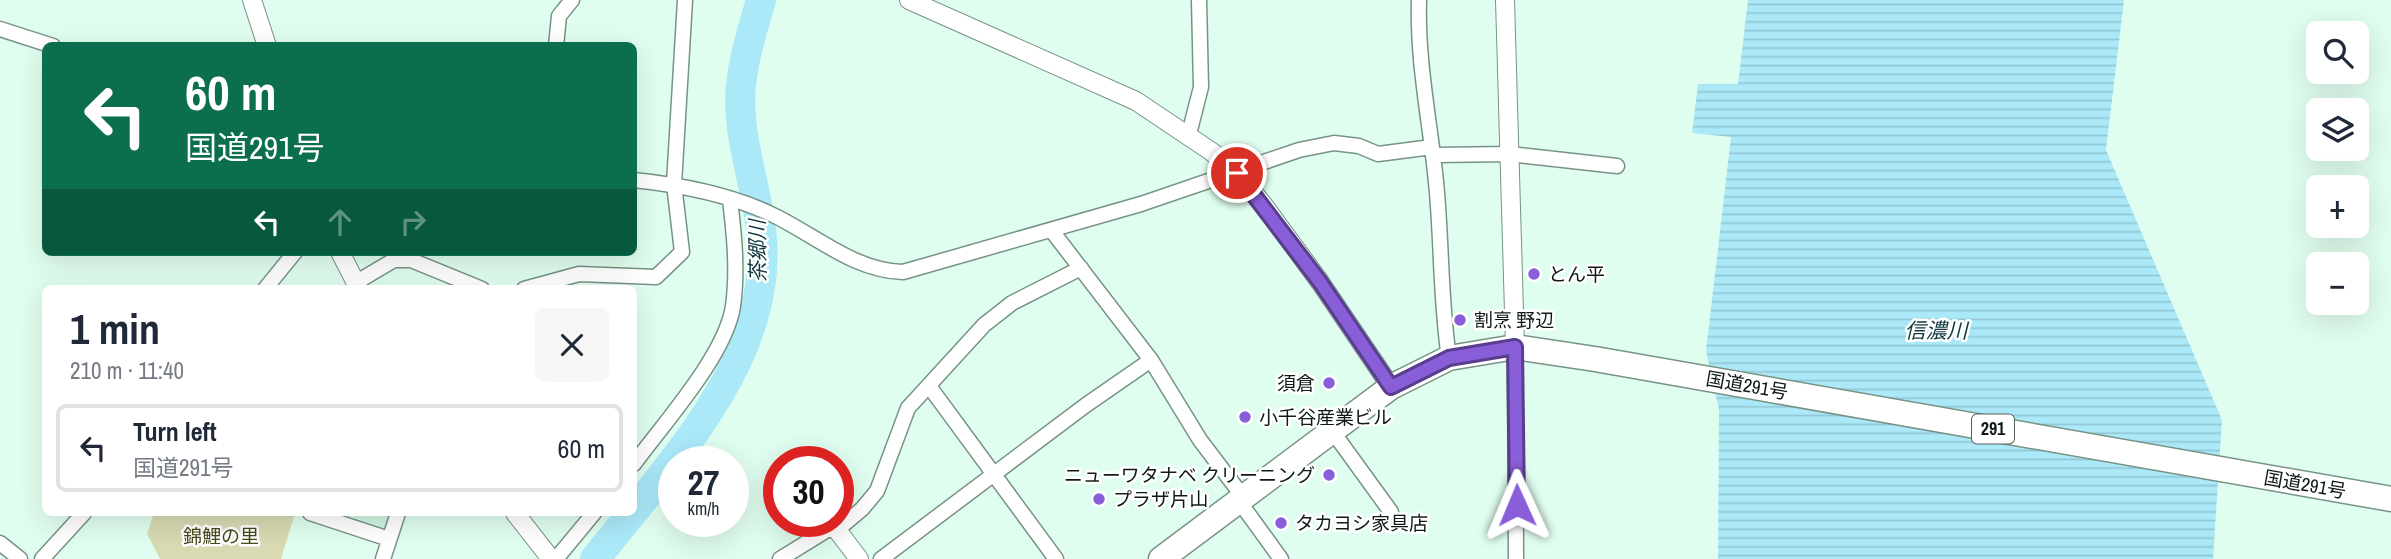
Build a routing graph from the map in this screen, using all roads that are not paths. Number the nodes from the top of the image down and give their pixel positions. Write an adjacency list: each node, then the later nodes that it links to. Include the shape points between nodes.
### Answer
1 (252, 0): 10 (street)
2 (572, 0): 11 (street, via 559,16)
3 (685, 0): 18 (street)
4 (909, 0): 12 (street, via 1136,102)
5 (1199, 0): 12 (street, via 1201,87)
6 (1419, 0): 13 (street, via 1422,85)
7 (1505, 0): 14 (street)
8 (0, 29): 9 (street)
9 (42, 42)
10 (266, 42)
11 (556, 42)
12 (1189, 134): 16 (street)
13 (1433, 151): 14 (street); 16 (street, via 1378,154 1334,143 1299,150); 30 (street, via 1441,235 1441,306)
14 (1509, 154): 15 (street); 29 (street)
15 (1617, 166)
16 (1237, 173): 20 (street); 33 (street, via 1320,282)
17 (637, 180): 18 (street)
18 (674, 184): 19 (street); 28 (street, via 682,252 656,277 579,274)
19 (735, 200): 20 (street, via 887,272 903,272); 35 (street, via 733,308 726,329 701,374)
20 (1052, 231): 23 (street)
21 (292, 256): 24 (street)
22 (342, 256): 25 (street)
23 (1081, 268): 31 (street); 32 (street, via 1012,303 984,325)
24 (268, 285)
25 (356, 285)
26 (358, 285): 27 (street, via 394,260 411,260)
27 (472, 285)
28 (539, 285)
29 (1515, 347): 30 (highway, 国道291号 / 291); 37 (highway, 国道291号 / 291); 60 (street)
30 (1449, 358): 33 (highway, 国道291号 / 291)
31 (1151, 360): 36 (street); 38 (street)
32 (929, 386): 36 (street); 45 (street, via 908,408 877,491)
33 (1391, 387): 34 (highway, 国道291号 / 291)
34 (1333, 432): 38 (highway, 国道291号 / 291); 39 (street)
35 (637, 460)
36 (994, 476): 56 (street); 57 (street)
37 (2391, 499)
38 (1241, 500): 58 (highway, 国道291号 / 291); 59 (street)
39 (1391, 512)
40 (81, 516): 52 (street)
41 (319, 516): 48 (street)
42 (397, 516): 48 (street)
43 (517, 516): 50 (street)
44 (591, 516): 50 (street)
45 (854, 516)
46 (816, 537): 54 (street)
47 (842, 537): 55 (street)
48 (389, 539): 53 (street)
49 (0, 543): 51 (street)
50 (551, 557)
51 (20, 559)
52 (42, 559)
53 (383, 559)
54 (780, 559)
55 (859, 559)
56 (881, 559)
57 (1056, 559)
58 (1161, 559)
59 (1281, 559)
60 (1516, 559)

